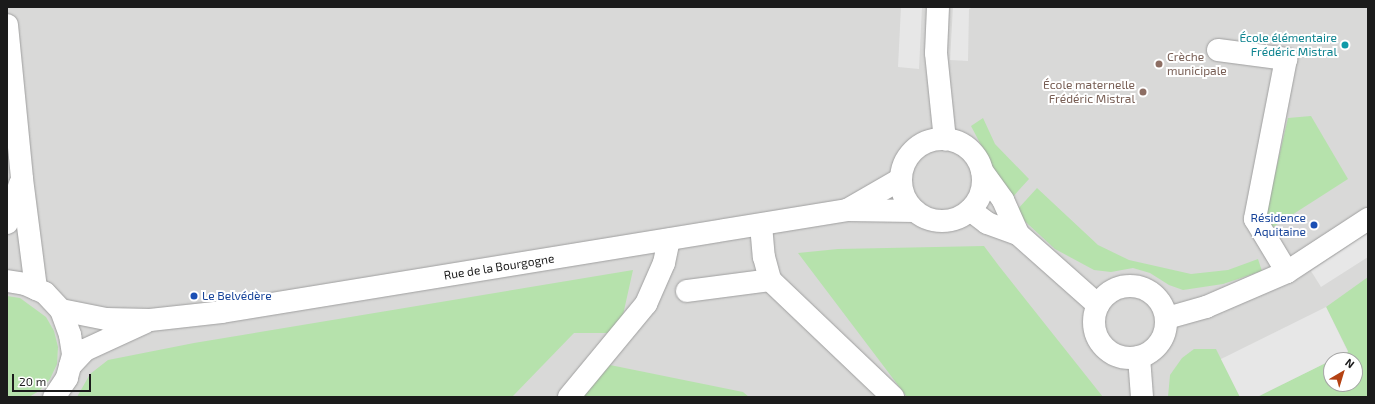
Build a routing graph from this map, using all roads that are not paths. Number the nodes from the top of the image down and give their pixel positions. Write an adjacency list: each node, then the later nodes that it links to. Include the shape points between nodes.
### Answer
1 (938, 7): 4 (street, via 936,53)
2 (7, 25): 6 (street)
3 (1218, 50): 16 (street, via 1286,59 1255,219)
4 (944, 140): 5 (street, via 958,143 972,153); 7 (street, via 928,141 917,147 905,161)
5 (982, 172): 9 (street, via 982,186 978,199); 14 (street, via 1003,200)
6 (22, 179): 12 (street); 19 (street)
7 (901, 179): 8 (street, Rue de la Bourgogne); 10 (street, via 904,196)
8 (847, 210): 10 (street, Rue de la Bourgogne); 13 (street, Rue de la Bourgogne)
9 (970, 210): 10 (street, via 948,220 925,217); 14 (street, via 987,222)
10 (915, 211)
11 (1368, 220): 16 (street)
12 (7, 223)
13 (761, 225): 15 (street, Rue de la Bourgogne); 17 (street, via 764,257)
14 (1018, 234): 21 (street)
15 (669, 240): 24 (street, Rue de la Bourgogne, via 222,312); 28 (street, via 664,263 646,304)
16 (1287, 272): 23 (street, via 1206,307)
17 (770, 280): 20 (street); 29 (street)
18 (7, 281): 19 (street)
19 (36, 289): 22 (street)
20 (687, 291)
21 (1098, 305): 23 (street, via 1114,289 1137,286 1157,297); 25 (street, via 1094,328 1098,339 1116,355)
22 (61, 310): 24 (street, Rue de la Bourgogne, via 106,319); 26 (street, via 70,335 73,355)
23 (1167, 318): 25 (street, via 1164,338 1149,354)
24 (150, 320): 26 (street, Rue de la Bourgogne, via 85,350)
25 (1139, 358): 30 (street)
26 (70, 366): 27 (street, via 67,378)
27 (54, 397)
28 (569, 397)
29 (893, 397)
30 (1142, 397)

